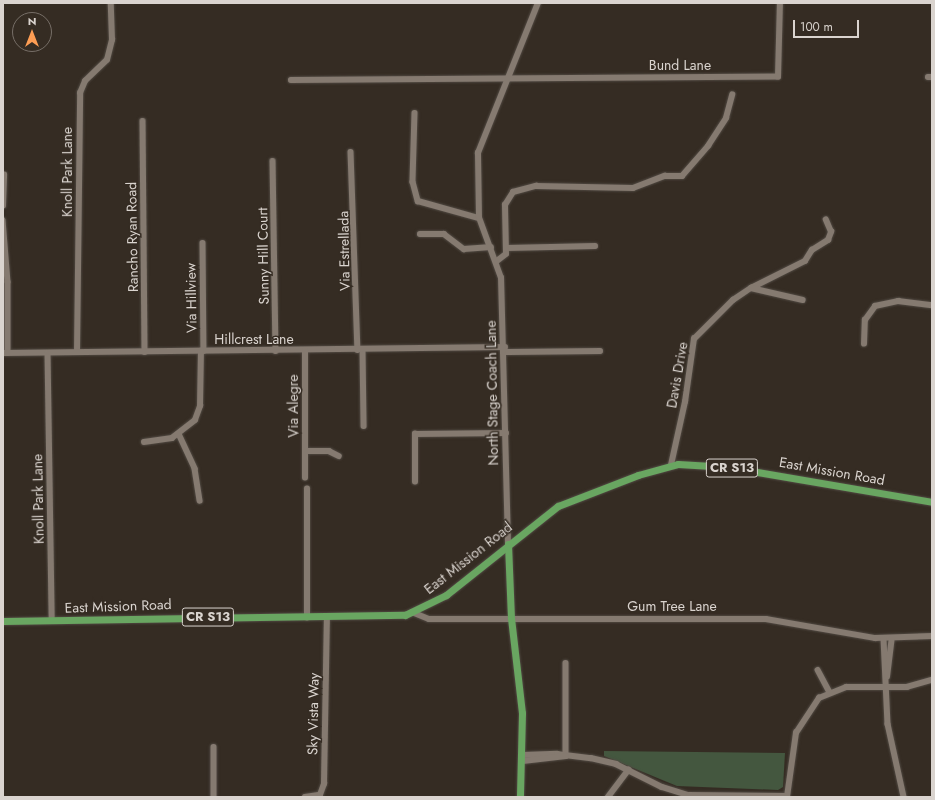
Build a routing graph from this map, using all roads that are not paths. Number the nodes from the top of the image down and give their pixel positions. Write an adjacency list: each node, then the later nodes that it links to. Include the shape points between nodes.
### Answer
1 (111, 3): 32 (street, Knoll Park Lane, via 112,40 107,60 85,81 80,93)
2 (538, 3): 5 (street, North Stage Coach Lane)
3 (780, 3): 5 (street, Bund Lane, via 778,77 577,76)
4 (291, 80): 5 (street)
5 (507, 80): 13 (street, North Stage Coach Lane, via 478,153)
6 (732, 94): 20 (street, via 726,118 708,146 682,176 665,176 633,188 536,186 513,192 505,205)
7 (415, 113): 13 (street, via 412,182 418,202)
8 (143, 121): 33 (street, Rancho Ryan Road)
9 (351, 152): 27 (street, Via Estrellada)
10 (272, 161): 30 (street, Sunny Hill Court)
11 (4, 175): 12 (street)
12 (3, 206)
13 (479, 218): 18 (street, North Stage Coach Lane)
14 (3, 220): 34 (street, via 8,282)
15 (826, 220): 22 (street, Davis Drive, via 831,232 828,240 812,250 805,261)
16 (420, 234): 18 (street, via 444,234 464,249)
17 (203, 244): 29 (street, Via Hillview)
18 (491, 246): 21 (street, North Stage Coach Lane)
19 (595, 246): 20 (street)
20 (507, 248): 21 (street)
21 (497, 261): 28 (street, North Stage Coach Lane)
22 (751, 288): 23 (street); 42 (street, Davis Drive, via 733,300 694,339 685,402)
23 (802, 300)
24 (932, 305): 25 (street, via 898,301 875,306 865,320)
25 (864, 344)
26 (305, 350): 27 (street, Hillcrest Lane); 30 (street, Hillcrest Lane); 40 (street, Via Alegre)
27 (360, 350): 28 (street, Hillcrest Lane); 36 (street, Via Estrellada)
28 (505, 350): 31 (street, Hillcrest Lane); 37 (street, North Stage Coach Lane)
29 (203, 351): 30 (street, Hillcrest Lane); 33 (street, Hillcrest Lane); 38 (street, Via Hillview, via 200,406 195,420)
30 (276, 351)
31 (600, 351)
32 (77, 352): 33 (street, Hillcrest Lane); 35 (street, Hillcrest Lane)
33 (145, 352)
34 (6, 353): 35 (street, Hillcrest Lane)
35 (48, 353): 56 (street, Knoll Park Lane)
36 (364, 426)
37 (506, 433): 44 (street, via 415,434); 48 (street, North Stage Coach Lane)
38 (179, 434): 39 (street, via 156,442); 46 (street, via 195,469)
39 (144, 442)
40 (305, 451): 41 (street, Via Alegre, via 329,451); 43 (street)
41 (339, 456)
42 (670, 465): 47 (main road, East Mission Road / CR S13, via 728,467); 48 (main road, East Mission Road / CR S13, via 576,497 558,506)
43 (305, 478)
44 (415, 482)
45 (307, 489): 53 (street)
46 (200, 501)
47 (932, 502)
48 (508, 544): 49 (main road, East Mission Road / CR S13); 50 (main road, North Stage Coach Lane)
49 (489, 559): 50 (main road); 51 (main road, East Mission Road / CR S13, via 446,595)
50 (509, 559): 54 (main road, North Stage Coach Lane)
51 (412, 612): 52 (main road, East Mission Road / CR S13, via 378,617); 54 (street, Gum Tree Lane, via 429,619)
52 (327, 617): 53 (main road, East Mission Road / CR S13); 71 (street, Sky Vista Way, via 324,784 320,795)
53 (307, 618): 56 (main road, East Mission Road / CR S13)
54 (511, 618): 58 (street, Gum Tree Lane, via 766,619); 68 (main road, North Stage Coach Lane, via 520,676)
55 (3, 621): 56 (main road, East Mission Road / CR S13)
56 (52, 621)
57 (932, 636): 59 (street, Gum Tree Lane)
58 (884, 639): 59 (street, Gum Tree Lane); 62 (street)
59 (892, 639): 62 (street)
60 (566, 663): 67 (street)
61 (818, 670): 65 (street)
62 (887, 677): 64 (street)
63 (932, 680): 64 (street)
64 (888, 688): 65 (street); 75 (street, via 888,724)
65 (829, 691): 74 (street, via 806,713 796,733)
66 (214, 747): 70 (street)
67 (566, 756): 68 (street); 69 (street, via 598,760)
68 (523, 758): 72 (main road, North Stage Coach Lane)
69 (628, 770): 73 (street); 74 (street, via 662,787 689,795)
70 (214, 797)
71 (305, 797)
72 (520, 797)
73 (608, 797)
74 (787, 797)
75 (904, 797)

